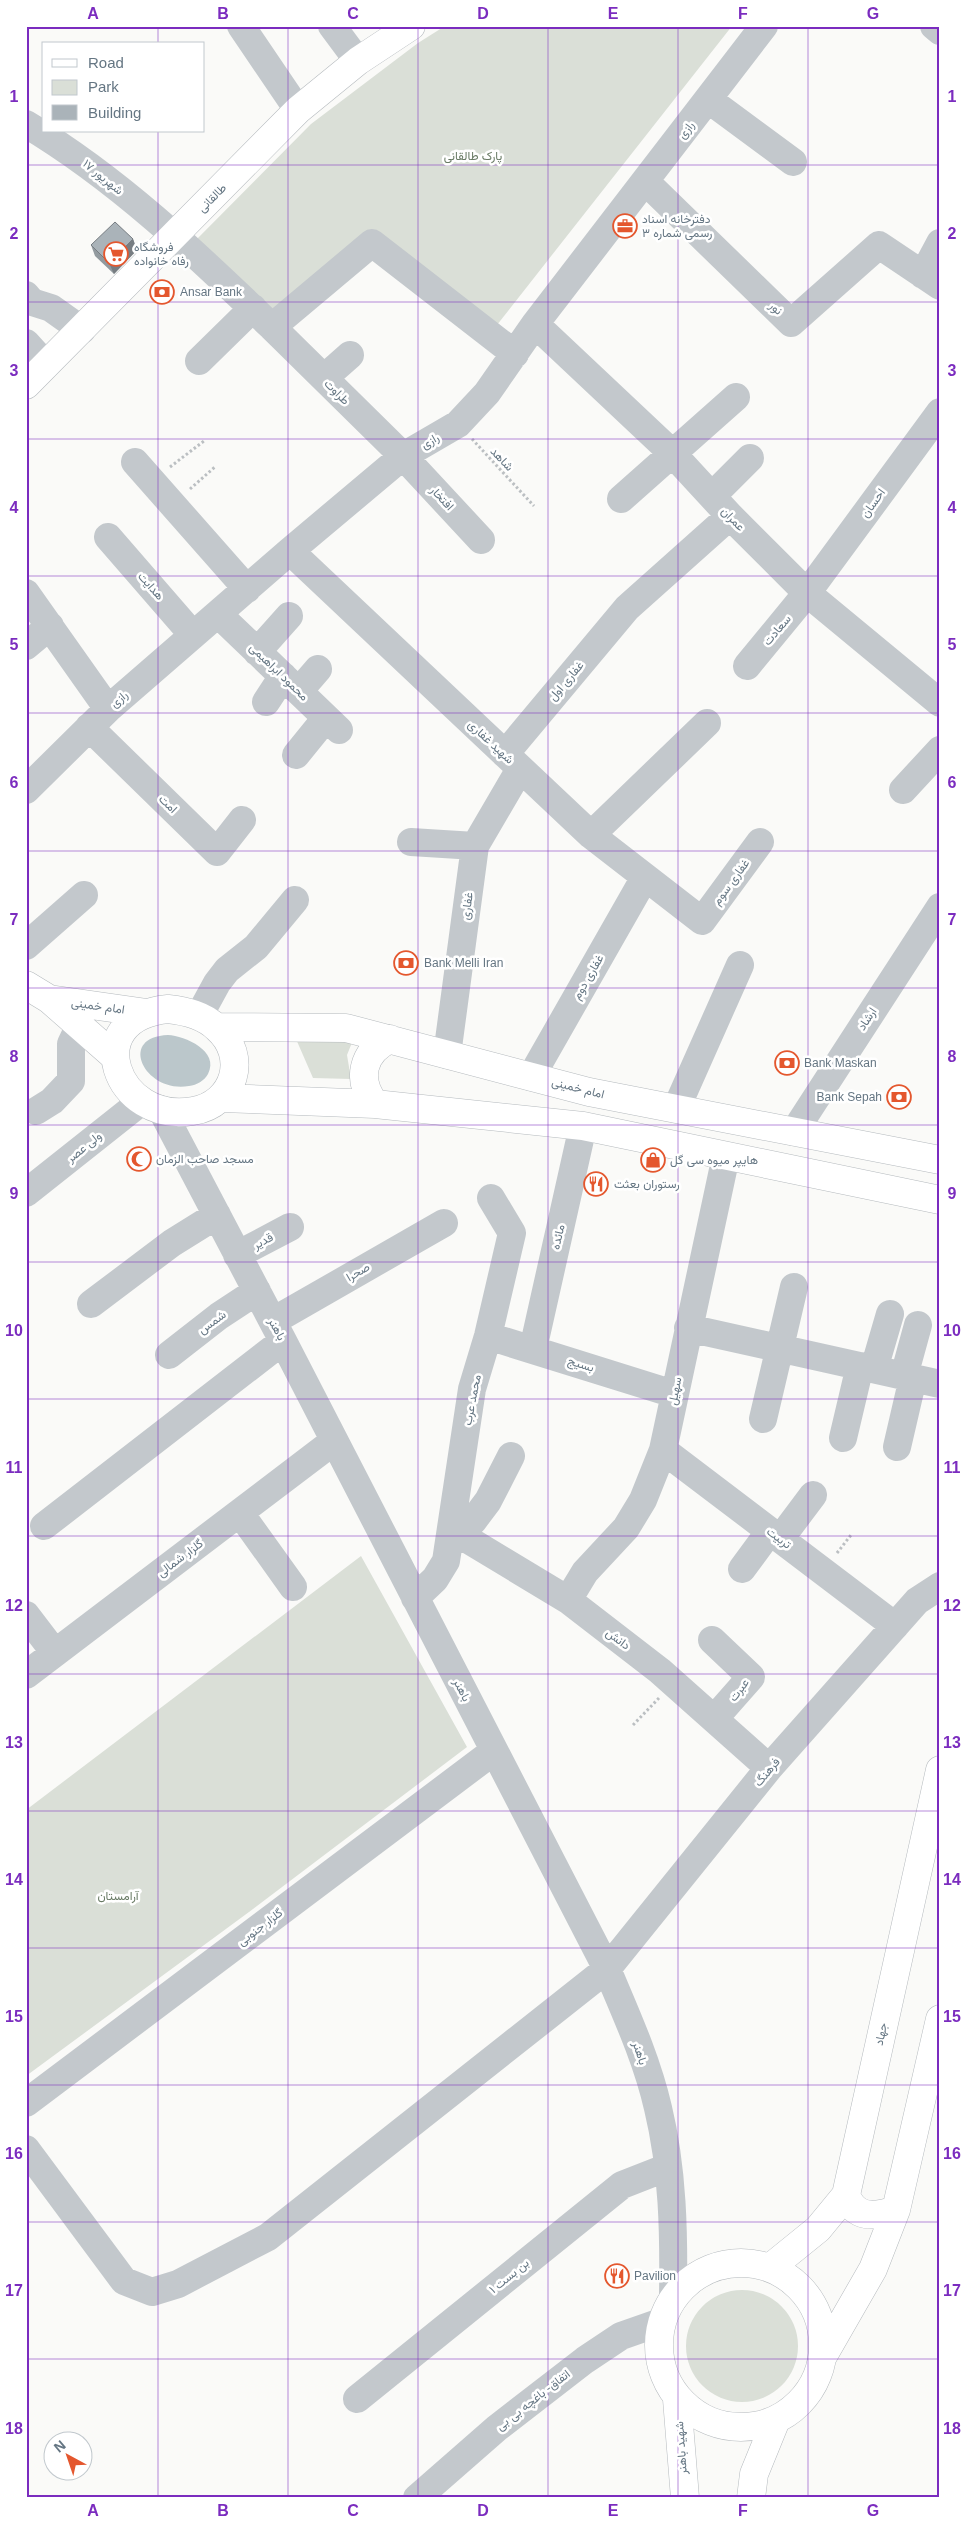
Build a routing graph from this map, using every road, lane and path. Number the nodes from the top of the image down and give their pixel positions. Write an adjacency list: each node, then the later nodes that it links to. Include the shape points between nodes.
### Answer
1 (241, 26): 9 (street)
2 (332, 26): 7 (street)
3 (764, 26): 8 (street, رازی)
4 (934, 26): 6 (street)
5 (408, 27): 7 (main road, طالقانی)
6 (940, 31)
7 (358, 61): 9 (main road, طالقانی)
8 (709, 100): 11 (street); 12 (street, رازی)
9 (298, 110): 13 (main road, طالقانی)
10 (26, 124): 13 (street, ۱۷ شهریور, via 68,149)
11 (794, 162)
12 (646, 182): 15 (street, نور, via 791,323 879,245); 18 (street, رازی)
13 (176, 234): 17 (street, ۱۷ شهریور); 20 (main road, طالقانی)
14 (940, 243): 15 (street)
15 (931, 281)
16 (26, 295): 20 (street, via 32,302 51,308)
17 (252, 308): 19 (street, طراوت); 24 (street)
18 (535, 324): 22 (street, رازی); 32 (street, عمران)
19 (272, 326): 22 (street, via 372,243); 26 (street, طراوت)
20 (82, 330): 25 (main road, طالقانی)
21 (26, 343): 25 (street)
22 (515, 354): 30 (street, رازی, via 487,393)
23 (350, 355): 26 (street)
24 (199, 361)
25 (46, 365): 27 (main road, طالقانی)
26 (324, 378): 33 (street, طراوت)
27 (26, 385)
28 (736, 397): 32 (street)
29 (940, 412): 47 (street, احسان)
30 (458, 424): 33 (street, رازی); 40 (path, شاهد)
31 (204, 441): 36 (path)
32 (671, 452): 37 (street, عمران); 38 (street)
33 (402, 456): 43 (street, افتخار); 44 (street, رازی)
34 (750, 458): 37 (street)
35 (216, 466): 39 (path)
36 (144, 472): 39 (street)
37 (712, 496): 41 (street, عمران)
38 (620, 499)
39 (173, 504): 45 (street)
40 (534, 506)
41 (730, 516): 47 (street, عمران); 63 (street, غفاری اول, via 627,608)
42 (108, 537): 51 (street, هدایت)
43 (481, 540)
44 (290, 551): 45 (street, رازی); 63 (street, شهید غفاری)
45 (246, 589): 48 (street, رازی)
46 (26, 593): 50 (street)
47 (807, 593): 54 (street, سعادت); 58 (street, عمران)
48 (218, 614): 51 (street, رازی); 53 (street, محمود ابراهیمی)
49 (289, 616): 53 (street)
50 (50, 626): 52 (street); 59 (street)
51 (193, 635): 59 (street, رازی)
52 (26, 646)
53 (257, 652): 56 (street, محمود ابراهیمی)
54 (746, 666)
55 (318, 669): 56 (street)
56 (291, 684): 57 (street); 62 (street, محمود ابراهیمی, via 333,724)
57 (266, 702)
58 (940, 703)
59 (99, 718): 64 (street, رازی); 66 (street, امت, via 217,852)
60 (707, 723): 67 (street)
61 (940, 750): 65 (street)
62 (296, 754)
63 (513, 762): 67 (street, شهید غفاری); 70 (street, غفاری)
64 (26, 790)
65 (903, 790)
66 (242, 820)
67 (591, 835): 71 (street, شهید غفاری)
68 (411, 842): 70 (street)
69 (760, 842): 75 (street, غفاری سوم)
70 (475, 846): 83 (street, غفاری)
71 (644, 876): 75 (street, شهید غفاری); 85 (street, غفاری دوم)
72 (84, 895): 76 (street)
73 (295, 900): 80 (street, via 256,946 227,970 217,983)
74 (940, 907): 92 (street, ارشاد)
75 (702, 921)
76 (30, 934)
77 (740, 965): 89 (street)
78 (37, 992): 79 (main road, امام خمینی); 81 (main road, امام خمینی)
79 (147, 1013): 80 (main road, via 168,1010); 84 (main road, via 128,1024 121,1033)
80 (208, 1022): 82 (main road, امام خمینی, via 346,1028); 86 (main road, via 230,1044 236,1066 229,1089)
81 (79, 1028): 84 (main road, امام خمینی); 90 (street, via 71,1044 71,1081 52,1101)
82 (390, 1039): 83 (main road, امام خمینی); 87 (main road, via 371,1052 364,1068 364,1084)
83 (447, 1055): 85 (main road, امام خمینی)
84 (114, 1056): 88 (main road, via 120,1078)
85 (531, 1077): 89 (main road, امام خمینی)
86 (222, 1098): 87 (main road); 88 (main road, via 192,1112)
87 (375, 1104): 91 (main road)
88 (152, 1105): 95 (street, ولی عصر); 98 (street, باهنر)
89 (676, 1109): 92 (main road, امام خمینی)
90 (36, 1111)
91 (583, 1126): 93 (main road); 110 (street, مائده)
92 (794, 1132): 94 (main road, امام خمینی)
93 (726, 1156): 97 (main road); 107 (street, سهیل)
94 (940, 1160)
95 (26, 1193)
96 (492, 1198): 109 (street, محمد عرب, via 512,1233)
97 (940, 1200)
98 (217, 1215): 101 (street, باهنر); 104 (street, via 172,1243)
99 (444, 1223): 108 (street, صحرا)
100 (290, 1227): 101 (street, قدیر)
101 (238, 1254): 103 (street, باهنر)
102 (794, 1287): 111 (street)
103 (257, 1291): 108 (street, باهنر); 112 (street, شمس)
104 (91, 1304)
105 (890, 1314): 113 (street)
106 (918, 1325): 114 (street)
107 (688, 1328): 111 (street); 116 (street, سهیل)
108 (278, 1331): 119 (street, باهنر); 125 (street, صحرا)
109 (488, 1336): 110 (street, بسیج); 126 (street, محمد عرب, via 472,1389)
110 (533, 1349): 116 (street, بسیج)
111 (781, 1349): 113 (street); 117 (street)
112 (169, 1354)
113 (867, 1368): 114 (street); 118 (street)
114 (909, 1377): 115 (street); 120 (street)
115 (940, 1384)
116 (674, 1394): 121 (street, سهیل)
117 (763, 1420)
118 (843, 1438)
119 (334, 1441): 124 (street, گلزار شمالی); 131 (street, باهنر)
120 (897, 1446)
121 (663, 1450): 127 (street, تربیت); 132 (street, سهیل, via 643,1500 626,1528 585,1572)
122 (511, 1456): 126 (street, via 488,1501 473,1521)
123 (814, 1495): 127 (street)
124 (240, 1513): 129 (street); 136 (street, گلزار شمالی)
125 (44, 1526)
126 (452, 1530): 131 (street, محمد عرب, via 446,1561 435,1579); 132 (street, دانش)
127 (775, 1535): 128 (street); 134 (street, تربیت)
128 (742, 1569)
129 (293, 1586)
130 (940, 1586): 134 (street, فرهنگ, via 917,1601)
131 (415, 1598): 141 (street, باهنر)
132 (568, 1600): 138 (street, دانش)
133 (26, 1614): 136 (street)
134 (895, 1626): 142 (street, فرهنگ)
135 (712, 1640): 139 (street, عبرت, via 751,1677)
136 (55, 1653): 137 (street, گلزار شمالی)
137 (26, 1675)
138 (674, 1683): 139 (street, دانش); 140 (path)
139 (714, 1720): 142 (street, دانش)
140 (633, 1725)
141 (494, 1751): 144 (street, باهنر); 146 (street, گلزار جنوبی)
142 (769, 1768): 144 (street, فرهنگ)
143 (940, 1770): 149 (main road, جهاد)
144 (607, 1969): 147 (street, فرهنگ, via 268,2237 169,2287 152,2292 124,2281); 148 (street, باهنر, via 632,2027 658,2108)
145 (940, 2019): 150 (main road)
146 (26, 2103)
147 (26, 2149)
148 (668, 2166): 152 (street, باهنر, via 674,2234); 155 (street, بن بست ۱, via 622,2185)
149 (846, 2195): 150 (main road, via 850,2206 861,2212 881,2215); 151 (main road, جهاد, via 818,2228)
150 (896, 2210): 154 (main road, via 874,2269)
151 (771, 2267): 152 (main road, via 730,2263 708,2269 688,2281); 154 (main road, via 794,2282 812,2302 822,2328)
152 (673, 2297): 153 (main road)
153 (661, 2322): 156 (main road, via 659,2358 663,2375); 158 (street, اتفاق- باغچه بی بی, via 621,2336 585,2360 497,2428)
154 (823, 2356): 157 (main road, via 815,2382 798,2404)
155 (357, 2399)
156 (677, 2399): 157 (main road, via 698,2416 722,2426 750,2428); 159 (main road, شهید باهنر)
157 (776, 2420): 160 (main road, via 754,2474)
158 (418, 2498)
159 (684, 2498)
160 (751, 2498)

